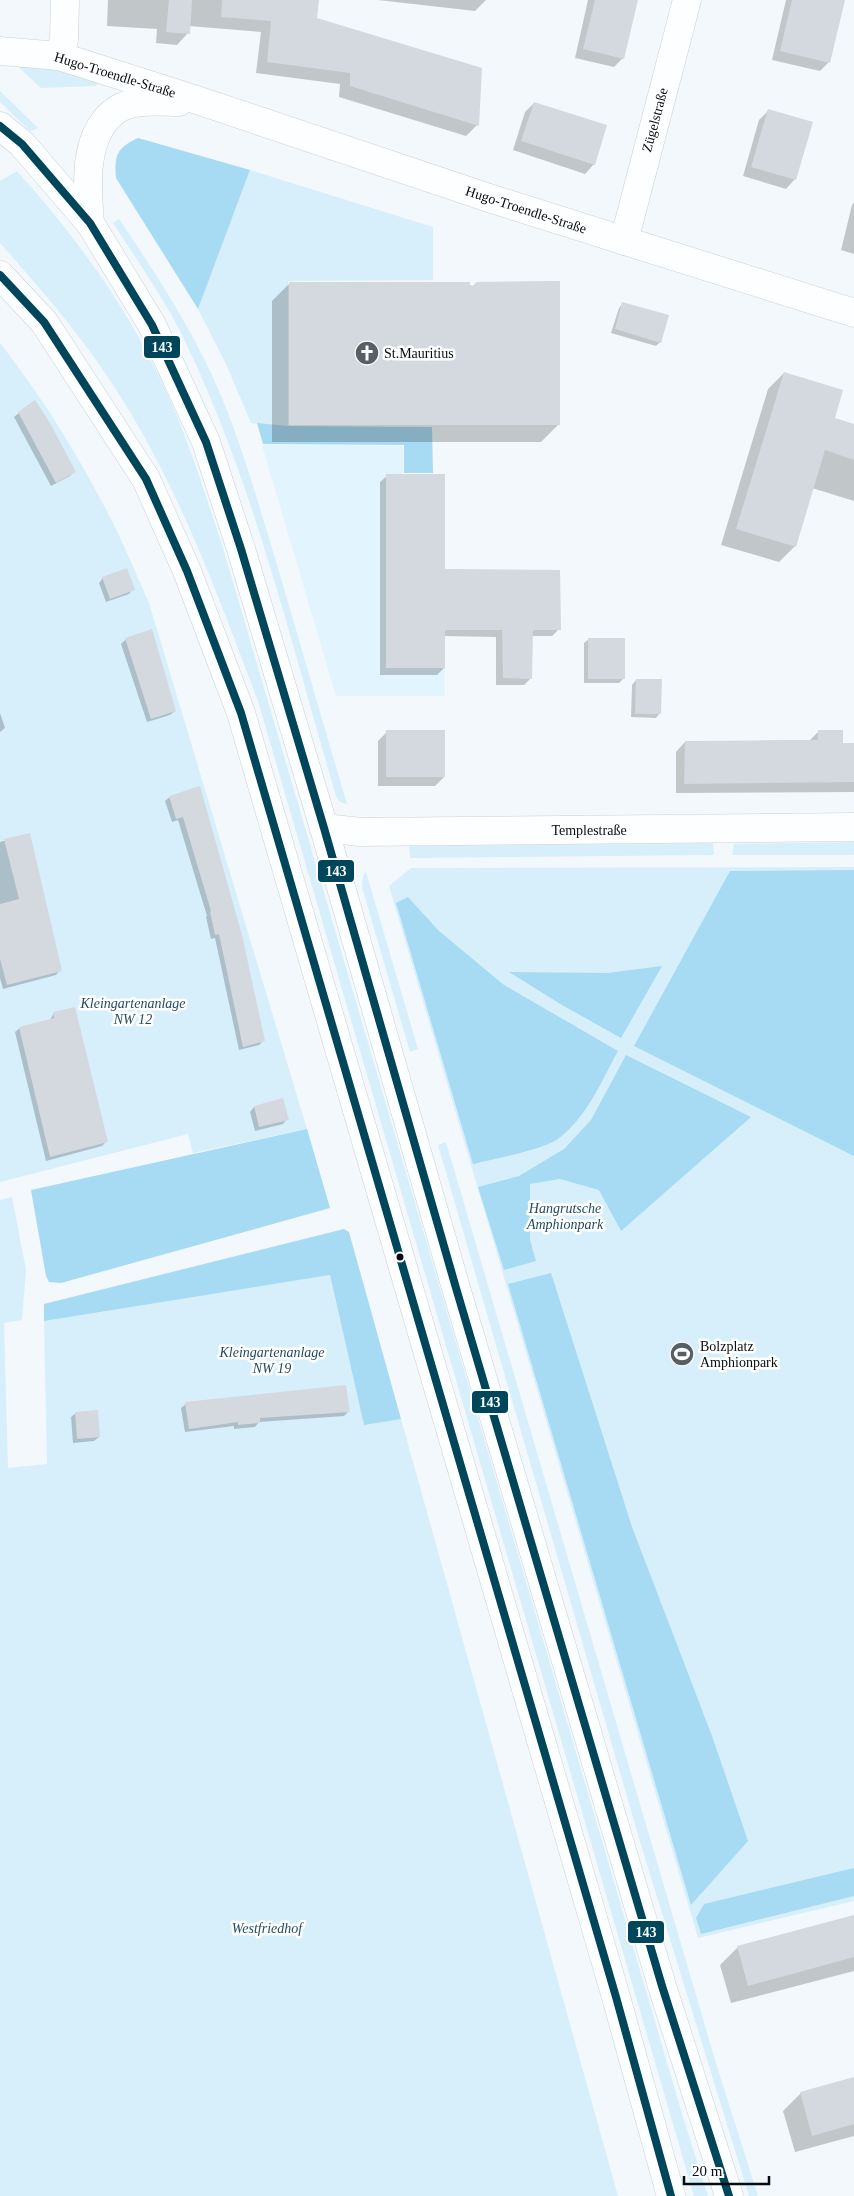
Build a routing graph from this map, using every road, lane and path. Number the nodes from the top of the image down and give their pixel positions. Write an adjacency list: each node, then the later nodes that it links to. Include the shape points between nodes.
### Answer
1 (66, 0): 4 (main road, via 64,40)
2 (686, 0): 8 (main road, Zügelstraße)
3 (0, 51): 4 (main road, Hugo-Troendle-Straße)
4 (59, 56): 5 (main road, Hugo-Troendle-Straße)
5 (200, 101): 7 (main road, Hugo-Troendle-Straße, via 141,102 119,108 104,122 86,172); 8 (main road, Hugo-Troendle-Straße)
6 (0, 126): 7 (main road, via 22,144)
7 (90, 223): 12 (main road, via 152,325 206,442)
8 (624, 241): 10 (main road, Hugo-Troendle-Straße)
9 (0, 274): 13 (main road, via 44,322 146,479 187,571 241,713 614,1988)
10 (854, 313)
11 (854, 827): 12 (main road, Templestraße, via 370,832)
12 (324, 828): 14 (main road, via 456,1288 660,1976)
13 (671, 2196)
14 (729, 2196)

